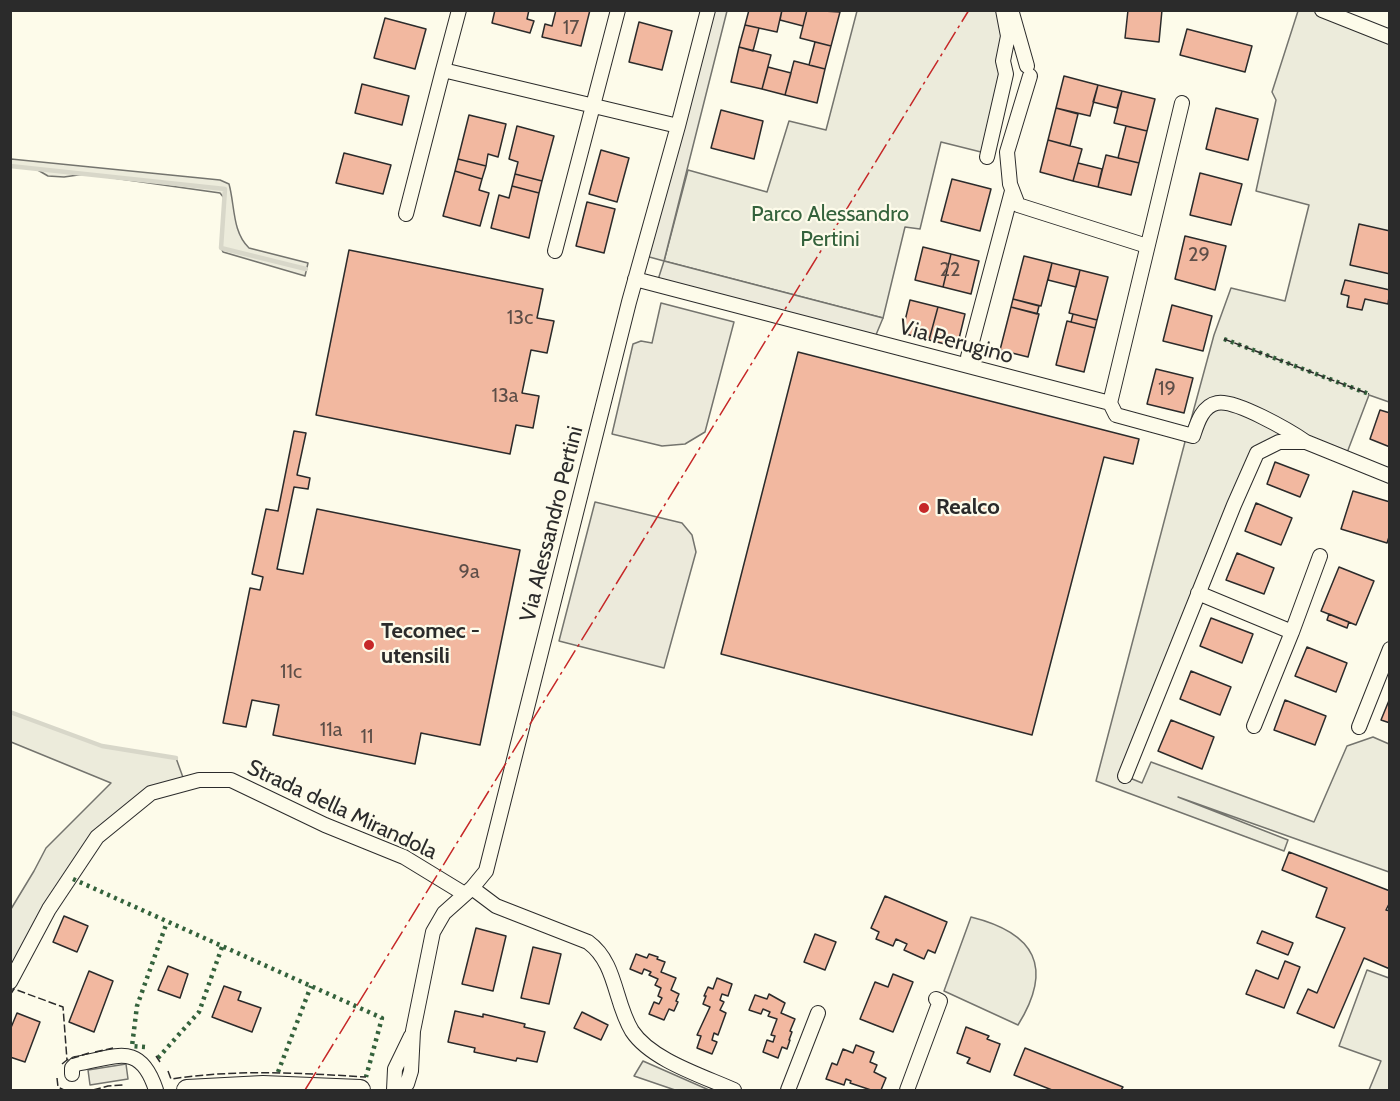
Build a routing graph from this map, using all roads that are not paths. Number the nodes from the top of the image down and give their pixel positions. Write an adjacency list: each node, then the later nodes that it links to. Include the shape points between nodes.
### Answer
1 (459, 10): 8 (street)
2 (618, 10): 10 (street)
3 (708, 10): 11 (street, Via Alessandro Pertini)
4 (1003, 10): 12 (street, via 1008,36 1003,61 1006,74)
5 (1011, 10): 13 (street, Via Perugino, via 1029,71 1007,152)
6 (1322, 10): 7 (street)
7 (1389, 37)
8 (443, 70): 10 (street); 14 (street)
9 (1182, 103): 15 (street)
10 (592, 104): 11 (street); 16 (street)
11 (678, 126): 17 (street, Via Alessandro Pertini)
12 (987, 157)
13 (1012, 191): 15 (street, via 1018,205); 18 (street, Via Perugino)
14 (406, 214)
15 (1147, 246): 19 (street)
16 (555, 251)
17 (635, 279): 19 (street, Via Perugino); 29 (street, Via Alessandro Pertini, via 489,861)
18 (968, 357)
19 (1110, 403): 20 (street, via 1116,415 1193,436 1199,420 1218,402 1277,423)
20 (1306, 442): 21 (street); 23 (street, via 1279,442 1257,453)
21 (1389, 476)
22 (1320, 556): 24 (street)
23 (1198, 593): 24 (street); 28 (street)
24 (1292, 632): 26 (street)
25 (1389, 649): 27 (street)
26 (1254, 726)
27 (1359, 727)
28 (1125, 776)
29 (468, 891): 30 (street, Strada della Mirandola, via 404,857 231,780 199,780 150,793 97,837 49,909); 37 (street, Via Alessandro Pertini, via 444,913 433,932 413,1031 396,1069); 38 (street, Strada della Mirandola, via 596,947 639,1040 656,1055)
30 (10, 982)
31 (936, 999): 40 (street, via 940,1000)
32 (818, 1013): 39 (street)
33 (72, 1074): 34 (street, via 76,1064 126,1055 142,1062)
34 (156, 1090)
35 (187, 1090): 36 (street, via 263,1086)
36 (360, 1090)
37 (396, 1090)
38 (734, 1090)
39 (788, 1090)
40 (907, 1090)

